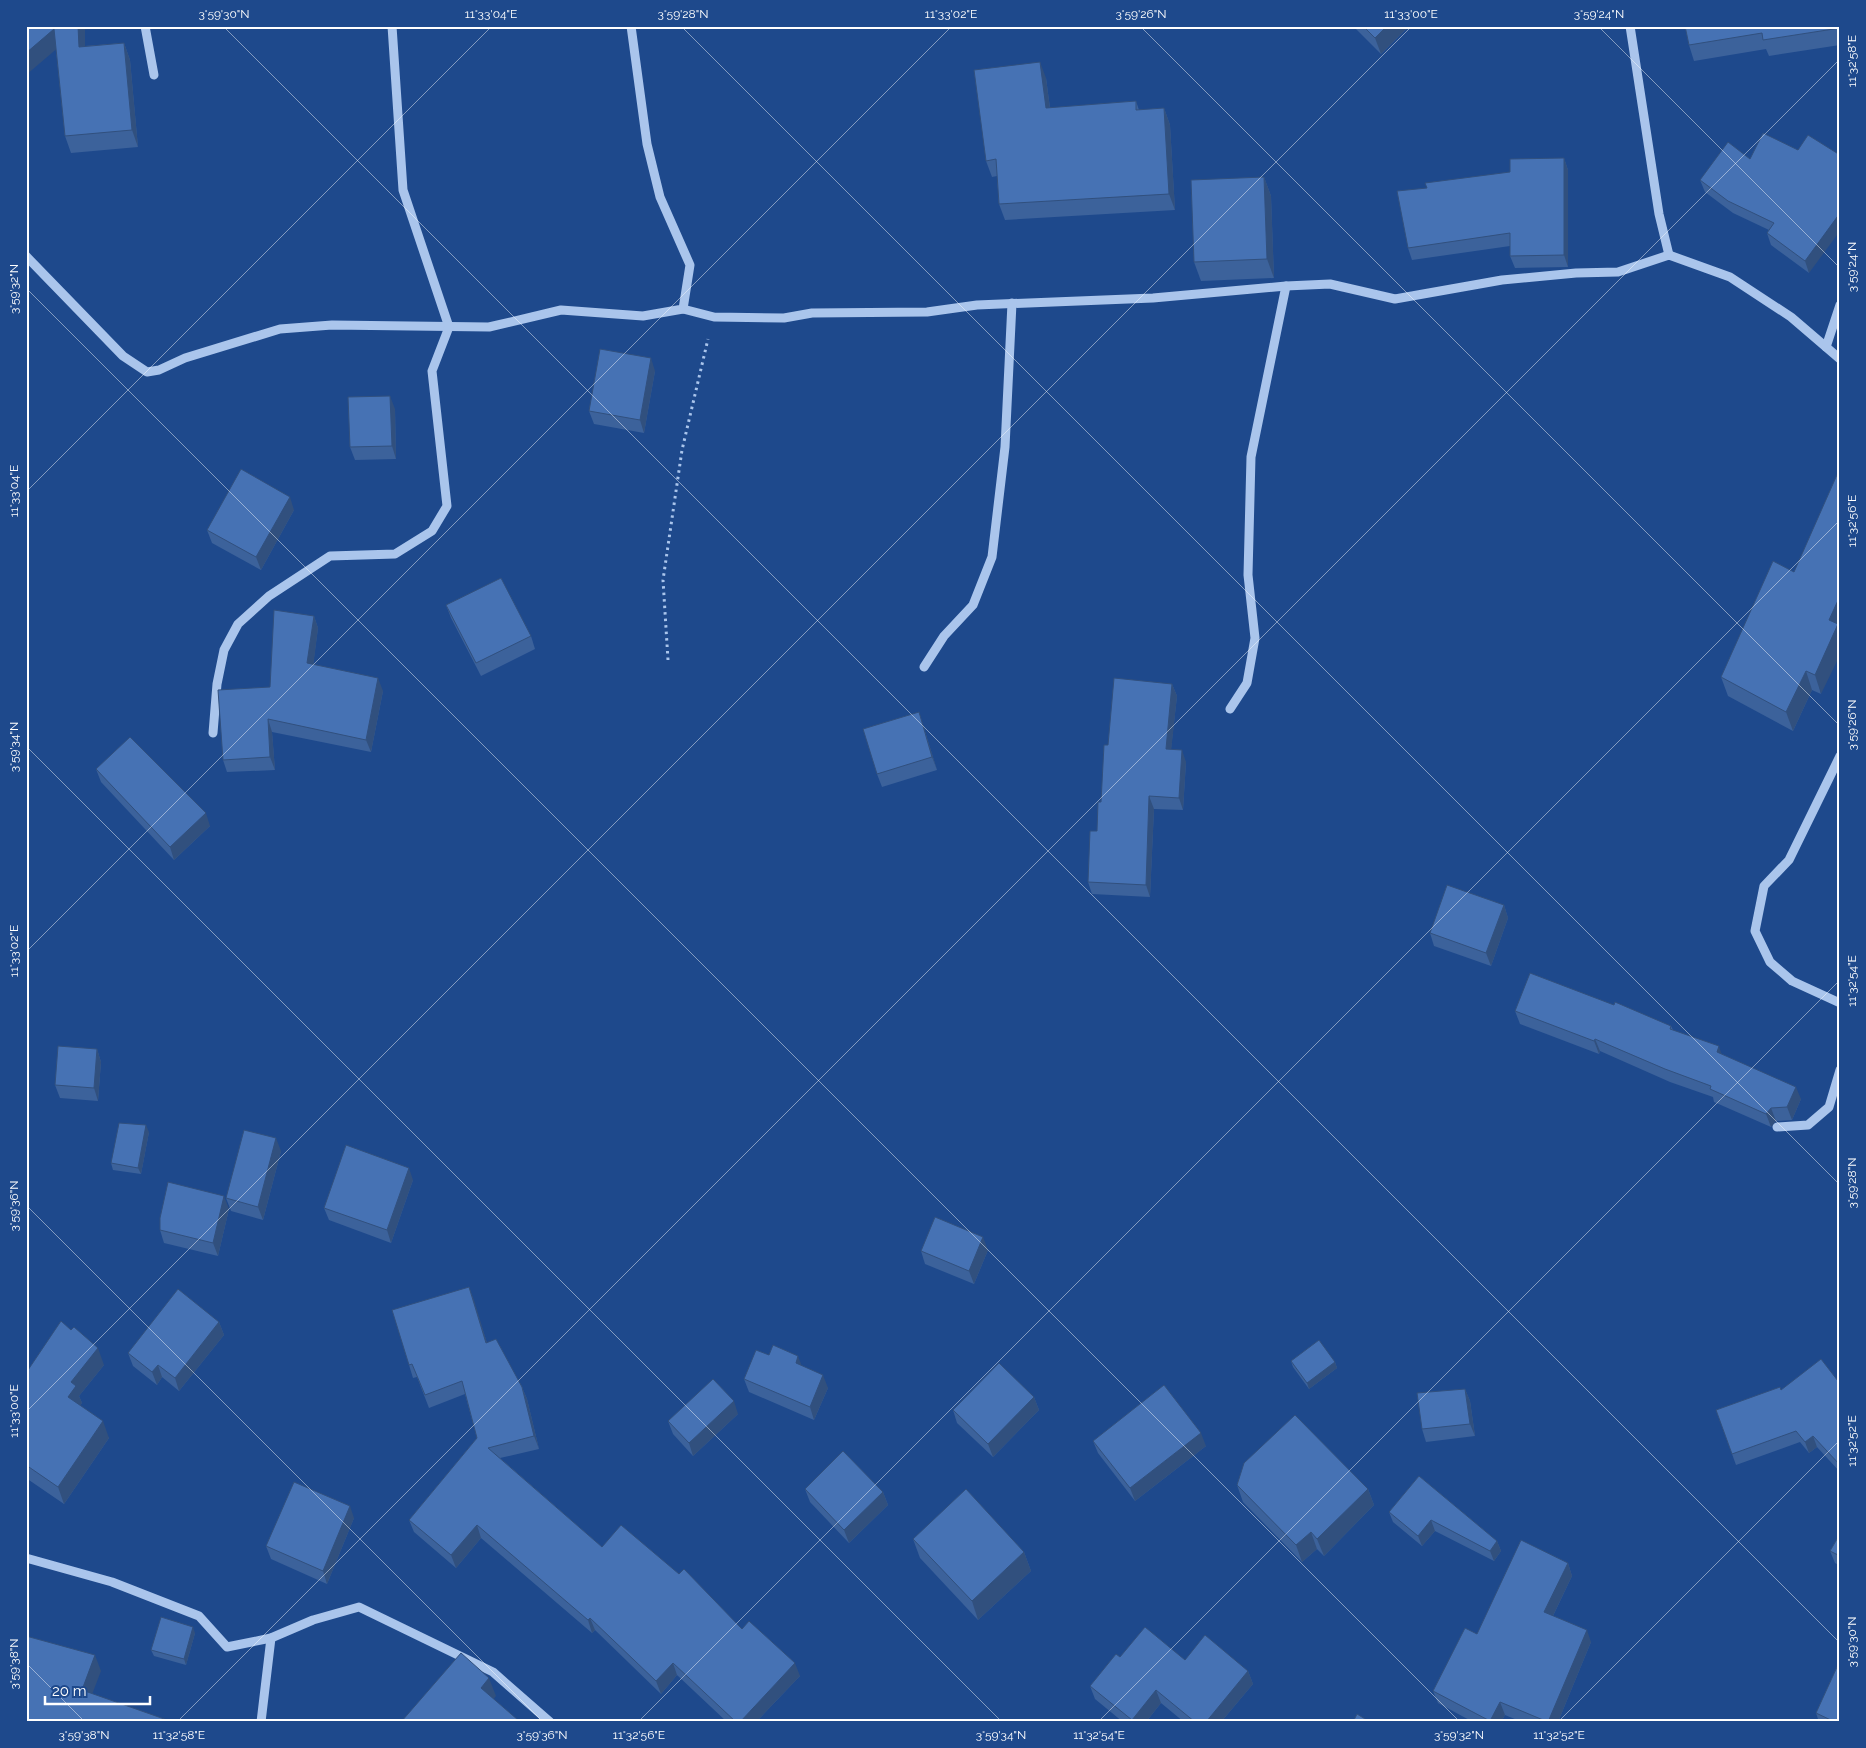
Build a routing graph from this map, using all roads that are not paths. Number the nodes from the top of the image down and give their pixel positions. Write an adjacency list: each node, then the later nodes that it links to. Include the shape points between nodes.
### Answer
1 (145, 26): 5 (street)
2 (392, 26): 12 (street, via 403,190)
3 (631, 26): 11 (street, via 647,144 660,198 690,264)
4 (1630, 26): 6 (street, via 1659,214)
5 (154, 75)
6 (1669, 255): 8 (street, via 1618,272 1502,280 1395,300 1330,284); 13 (street, via 1730,277 1791,317)
7 (26, 256): 12 (street, via 122,356 146,372 280,329 332,325)
8 (1286, 286): 9 (street, via 1153,298); 16 (street, via 1251,457 1248,575 1255,638 1247,683)
9 (1012, 303): 11 (street, via 926,312 812,313 784,318 714,317); 15 (street, via 1004,448 992,557 973,605 944,636)
10 (1840, 305): 13 (street)
11 (683, 309): 12 (street, via 643,316 561,310 489,327)
12 (449, 327): 17 (street, via 432,371 447,506 432,531 395,554 330,556 269,596 238,624 224,650)
13 (1826, 347): 14 (street)
14 (1840, 359)
15 (924, 667)
16 (1230, 709)
17 (213, 733)
18 (1840, 756): 19 (street, via 1789,860 1764,886 1755,931 1770,962 1792,981)
19 (1840, 1003)
20 (1840, 1070): 21 (street, via 1829,1107 1808,1125)
21 (1776, 1127)
22 (26, 1558): 23 (street, via 112,1582 199,1616 227,1647)
23 (271, 1638): 24 (street); 25 (street, via 313,1620 359,1607 493,1672)
24 (261, 1722)
25 (550, 1722)

